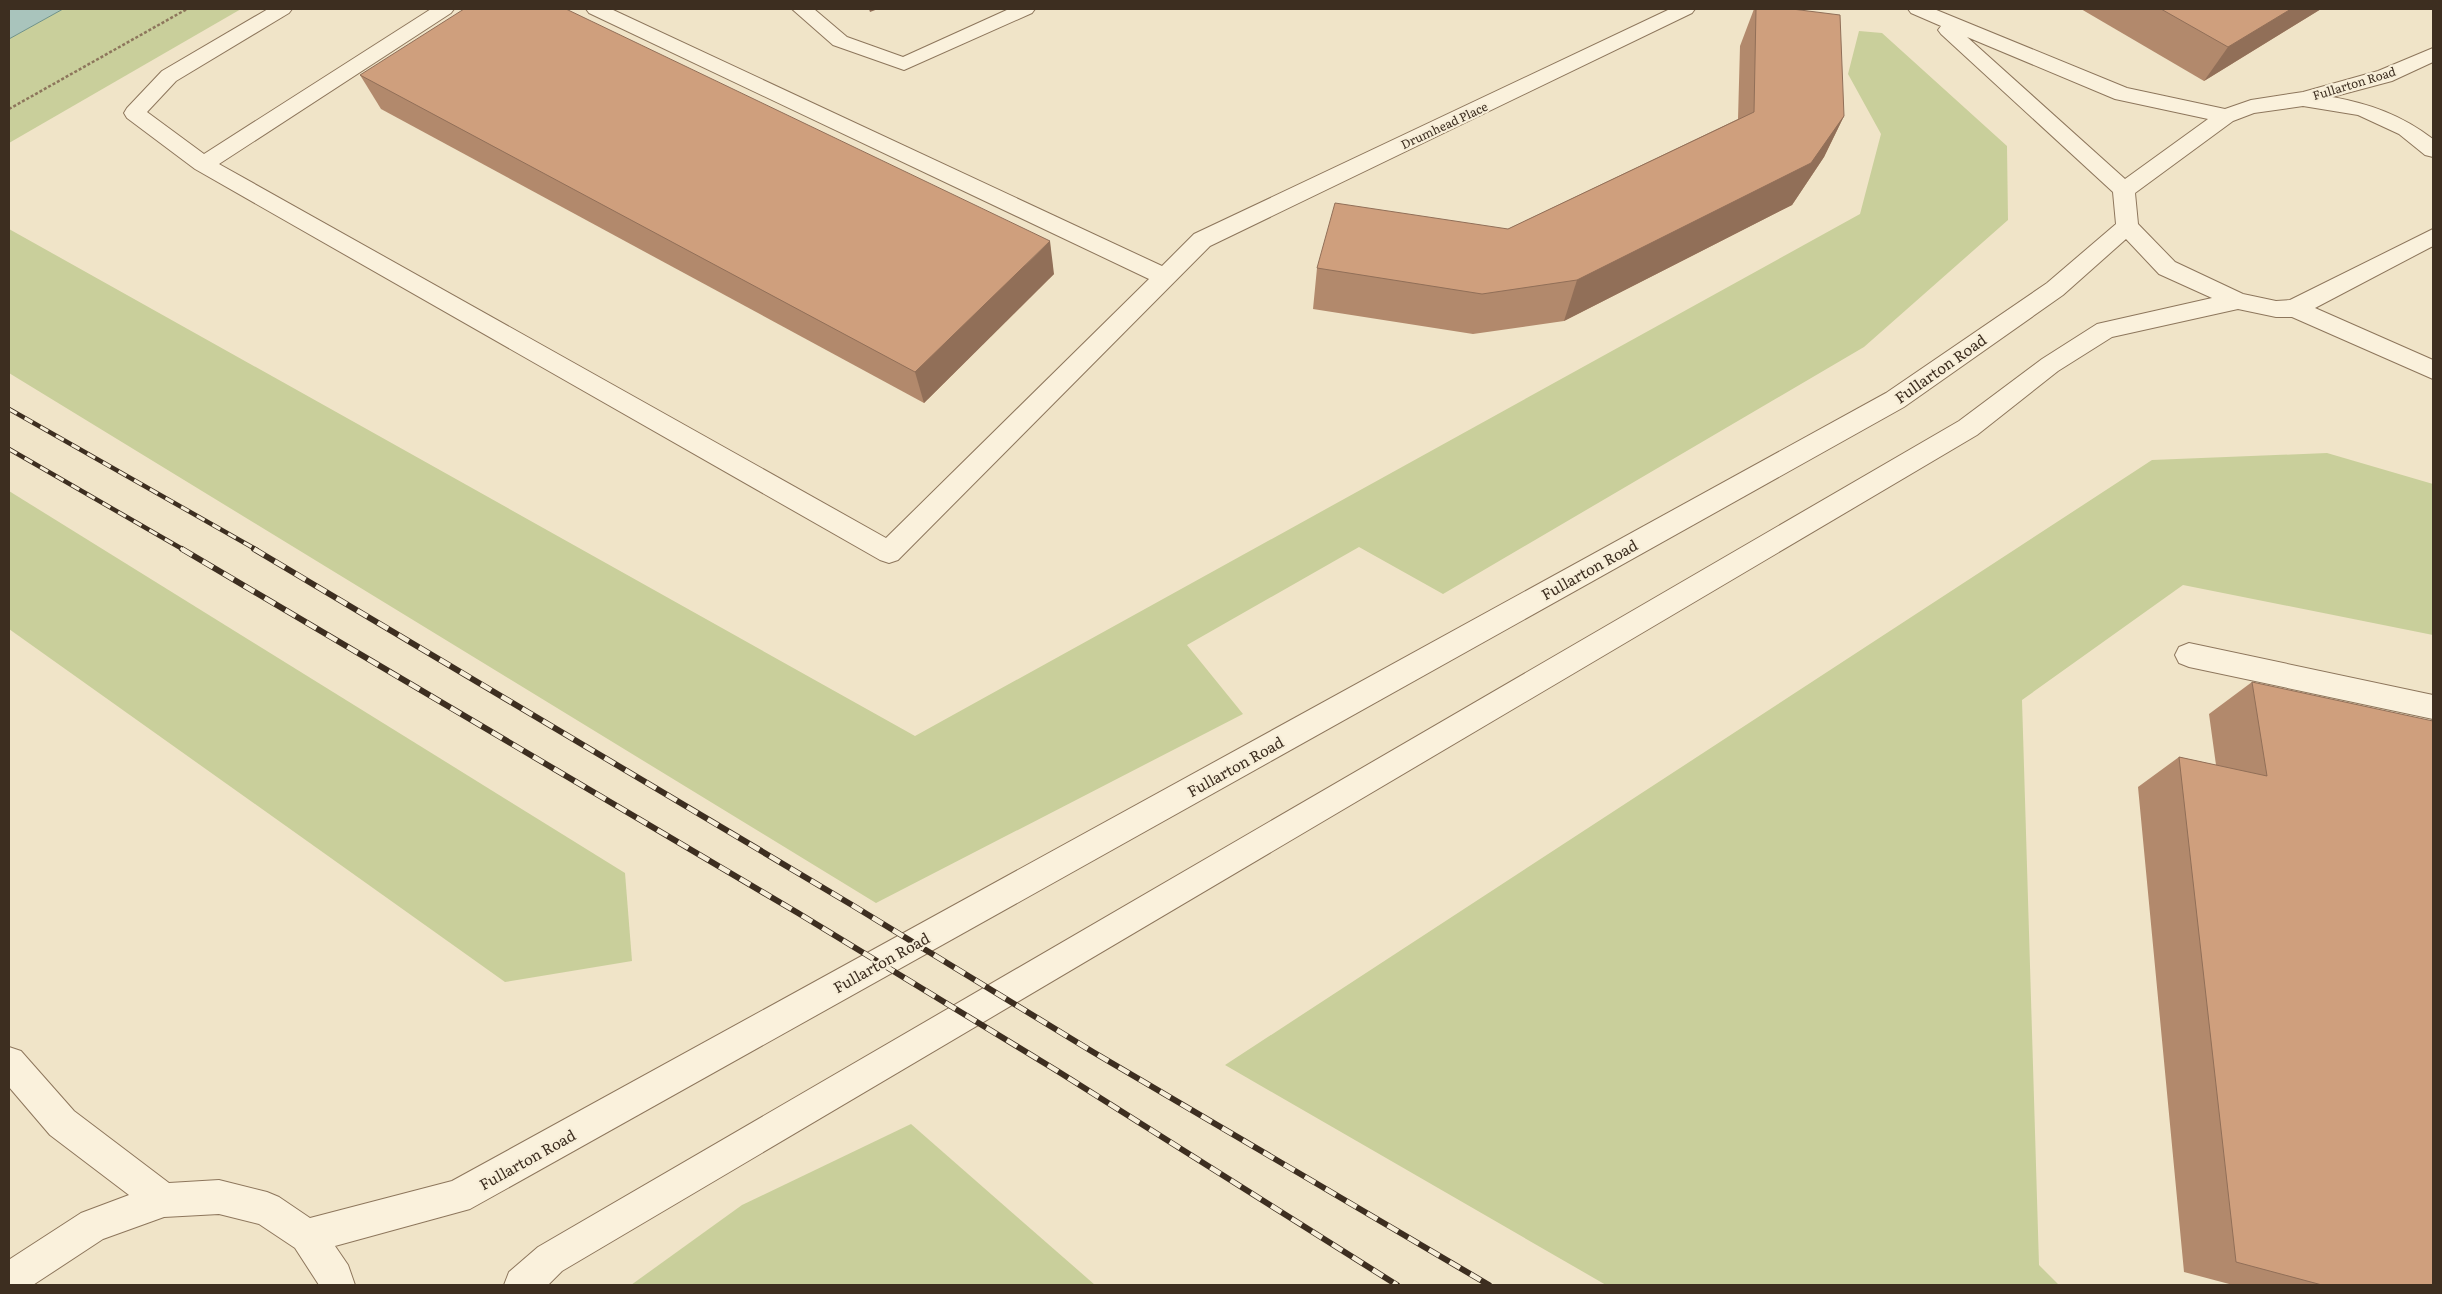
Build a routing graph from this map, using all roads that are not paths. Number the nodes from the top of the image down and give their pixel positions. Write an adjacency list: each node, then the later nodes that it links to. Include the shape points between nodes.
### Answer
1 (282, 9): 12 (street, via 169,76 134,113)
2 (444, 9): 12 (street)
3 (596, 9): 16 (street)
4 (802, 9): 5 (street, via 840,42 904,64)
5 (1026, 9)
6 (1685, 9): 16 (street, Drumhead Place, via 1202,240)
7 (1926, 13): 10 (street, via 2122,94); 13 (street)
8 (2433, 54): 9 (street, Fullarton Road, via 2385,76)
9 (2303, 99): 10 (street, via 2251,107); 11 (street, via 2363,109 2406,129)
10 (2226, 116): 13 (street)
11 (2433, 150)
12 (203, 164): 16 (street, Drumhead Place, via 888,552)
13 (2124, 190): 14 (street)
14 (2127, 226): 17 (street, via 2166,268); 24 (street, Fullarton Road, via 2055,288 1895,400 688,1070 458,1197)
15 (2433, 238): 18 (street)
16 (1165, 277)
17 (2238, 301): 18 (street, via 2276,309); 27 (street, via 2104,330 2050,365 1968,428 550,1259)
18 (2294, 308): 19 (street)
19 (2433, 370)
20 (2189, 655): 21 (street)
21 (2433, 707)
22 (9, 1063): 23 (street, via 62,1122)
23 (164, 1200): 24 (street, via 229,1199 267,1209); 25 (street, via 93,1225 22,1270)
24 (307, 1236): 26 (street)
25 (9, 1284)
26 (337, 1285)
27 (522, 1285)

